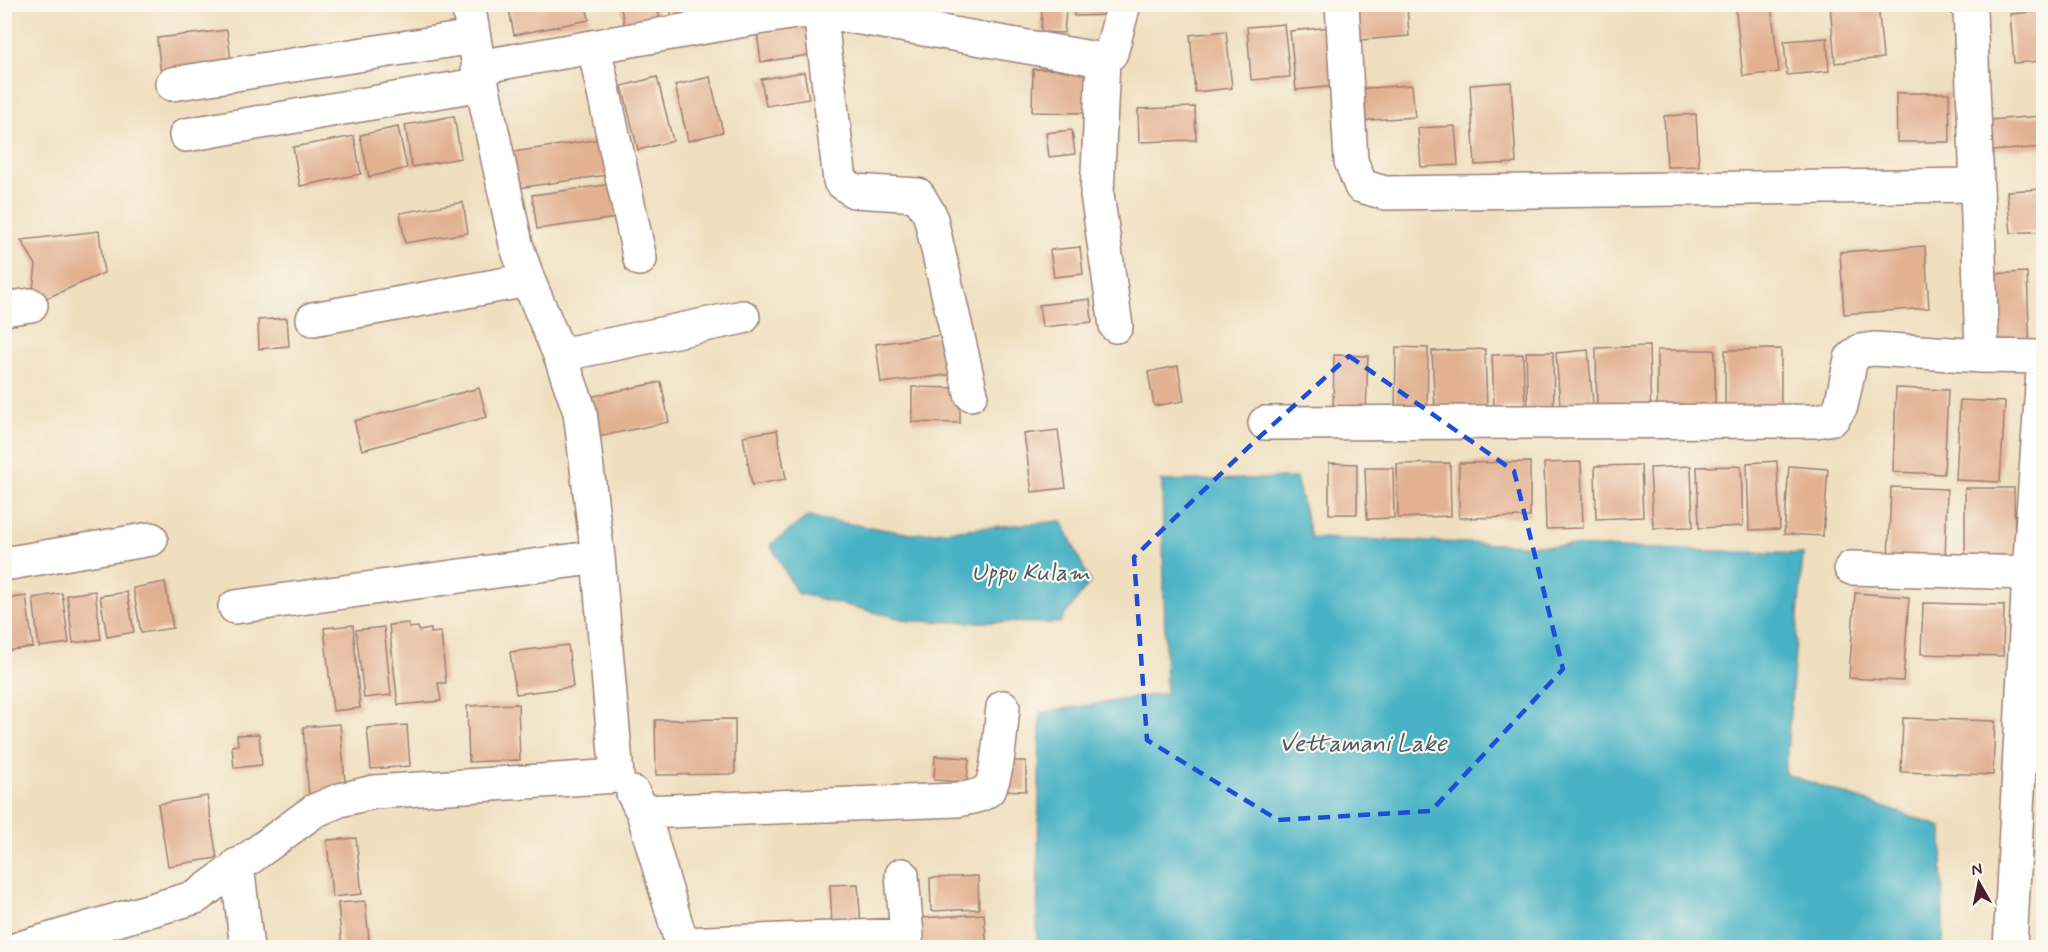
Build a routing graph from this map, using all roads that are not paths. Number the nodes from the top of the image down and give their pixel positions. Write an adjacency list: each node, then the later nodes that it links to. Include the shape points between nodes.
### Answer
1 (468, 4): 10 (street)
2 (1124, 4): 9 (street, via 1111,53)
3 (1342, 4): 13 (street, via 1351,161 1360,186 1385,193)
4 (1966, 4): 13 (street, via 1970,11)
5 (820, 11): 6 (street); 7 (street); 22 (street, via 840,181 854,191 918,195 930,215)
6 (745, 12): 8 (street)
7 (932, 18): 9 (street)
8 (594, 47): 10 (street); 14 (street)
9 (1103, 60): 18 (street, via 1097,194)
10 (478, 63): 11 (street); 12 (street); 15 (street, via 516,244)
11 (172, 84)
12 (186, 135)
13 (1977, 184): 20 (street)
14 (640, 259)
15 (528, 280): 17 (street); 19 (street)
16 (743, 317): 19 (street)
17 (313, 320)
18 (1116, 326)
19 (560, 355): 25 (street, via 580,412)
20 (1982, 356): 21 (street); 23 (street, via 1860,351 1851,359 1841,406 1833,418 1816,421)
21 (2043, 357): 28 (street)
22 (971, 394)
23 (1265, 423)
24 (151, 538): 26 (street)
25 (598, 557): 29 (street); 32 (street)
26 (4, 564)
27 (1851, 568): 28 (street)
28 (2029, 573): 31 (street)
29 (235, 607)
30 (1003, 707): 33 (street, via 994,778 988,790 974,797)
31 (2031, 757): 39 (street)
32 (618, 776): 33 (street, via 634,793); 34 (street, via 374,792 314,811)
33 (643, 812): 36 (street)
34 (237, 865): 37 (street, via 196,897); 38 (street)
35 (902, 875): 36 (street, via 907,935)
36 (683, 946)
37 (20, 948)
38 (247, 948)
39 (2010, 948)

